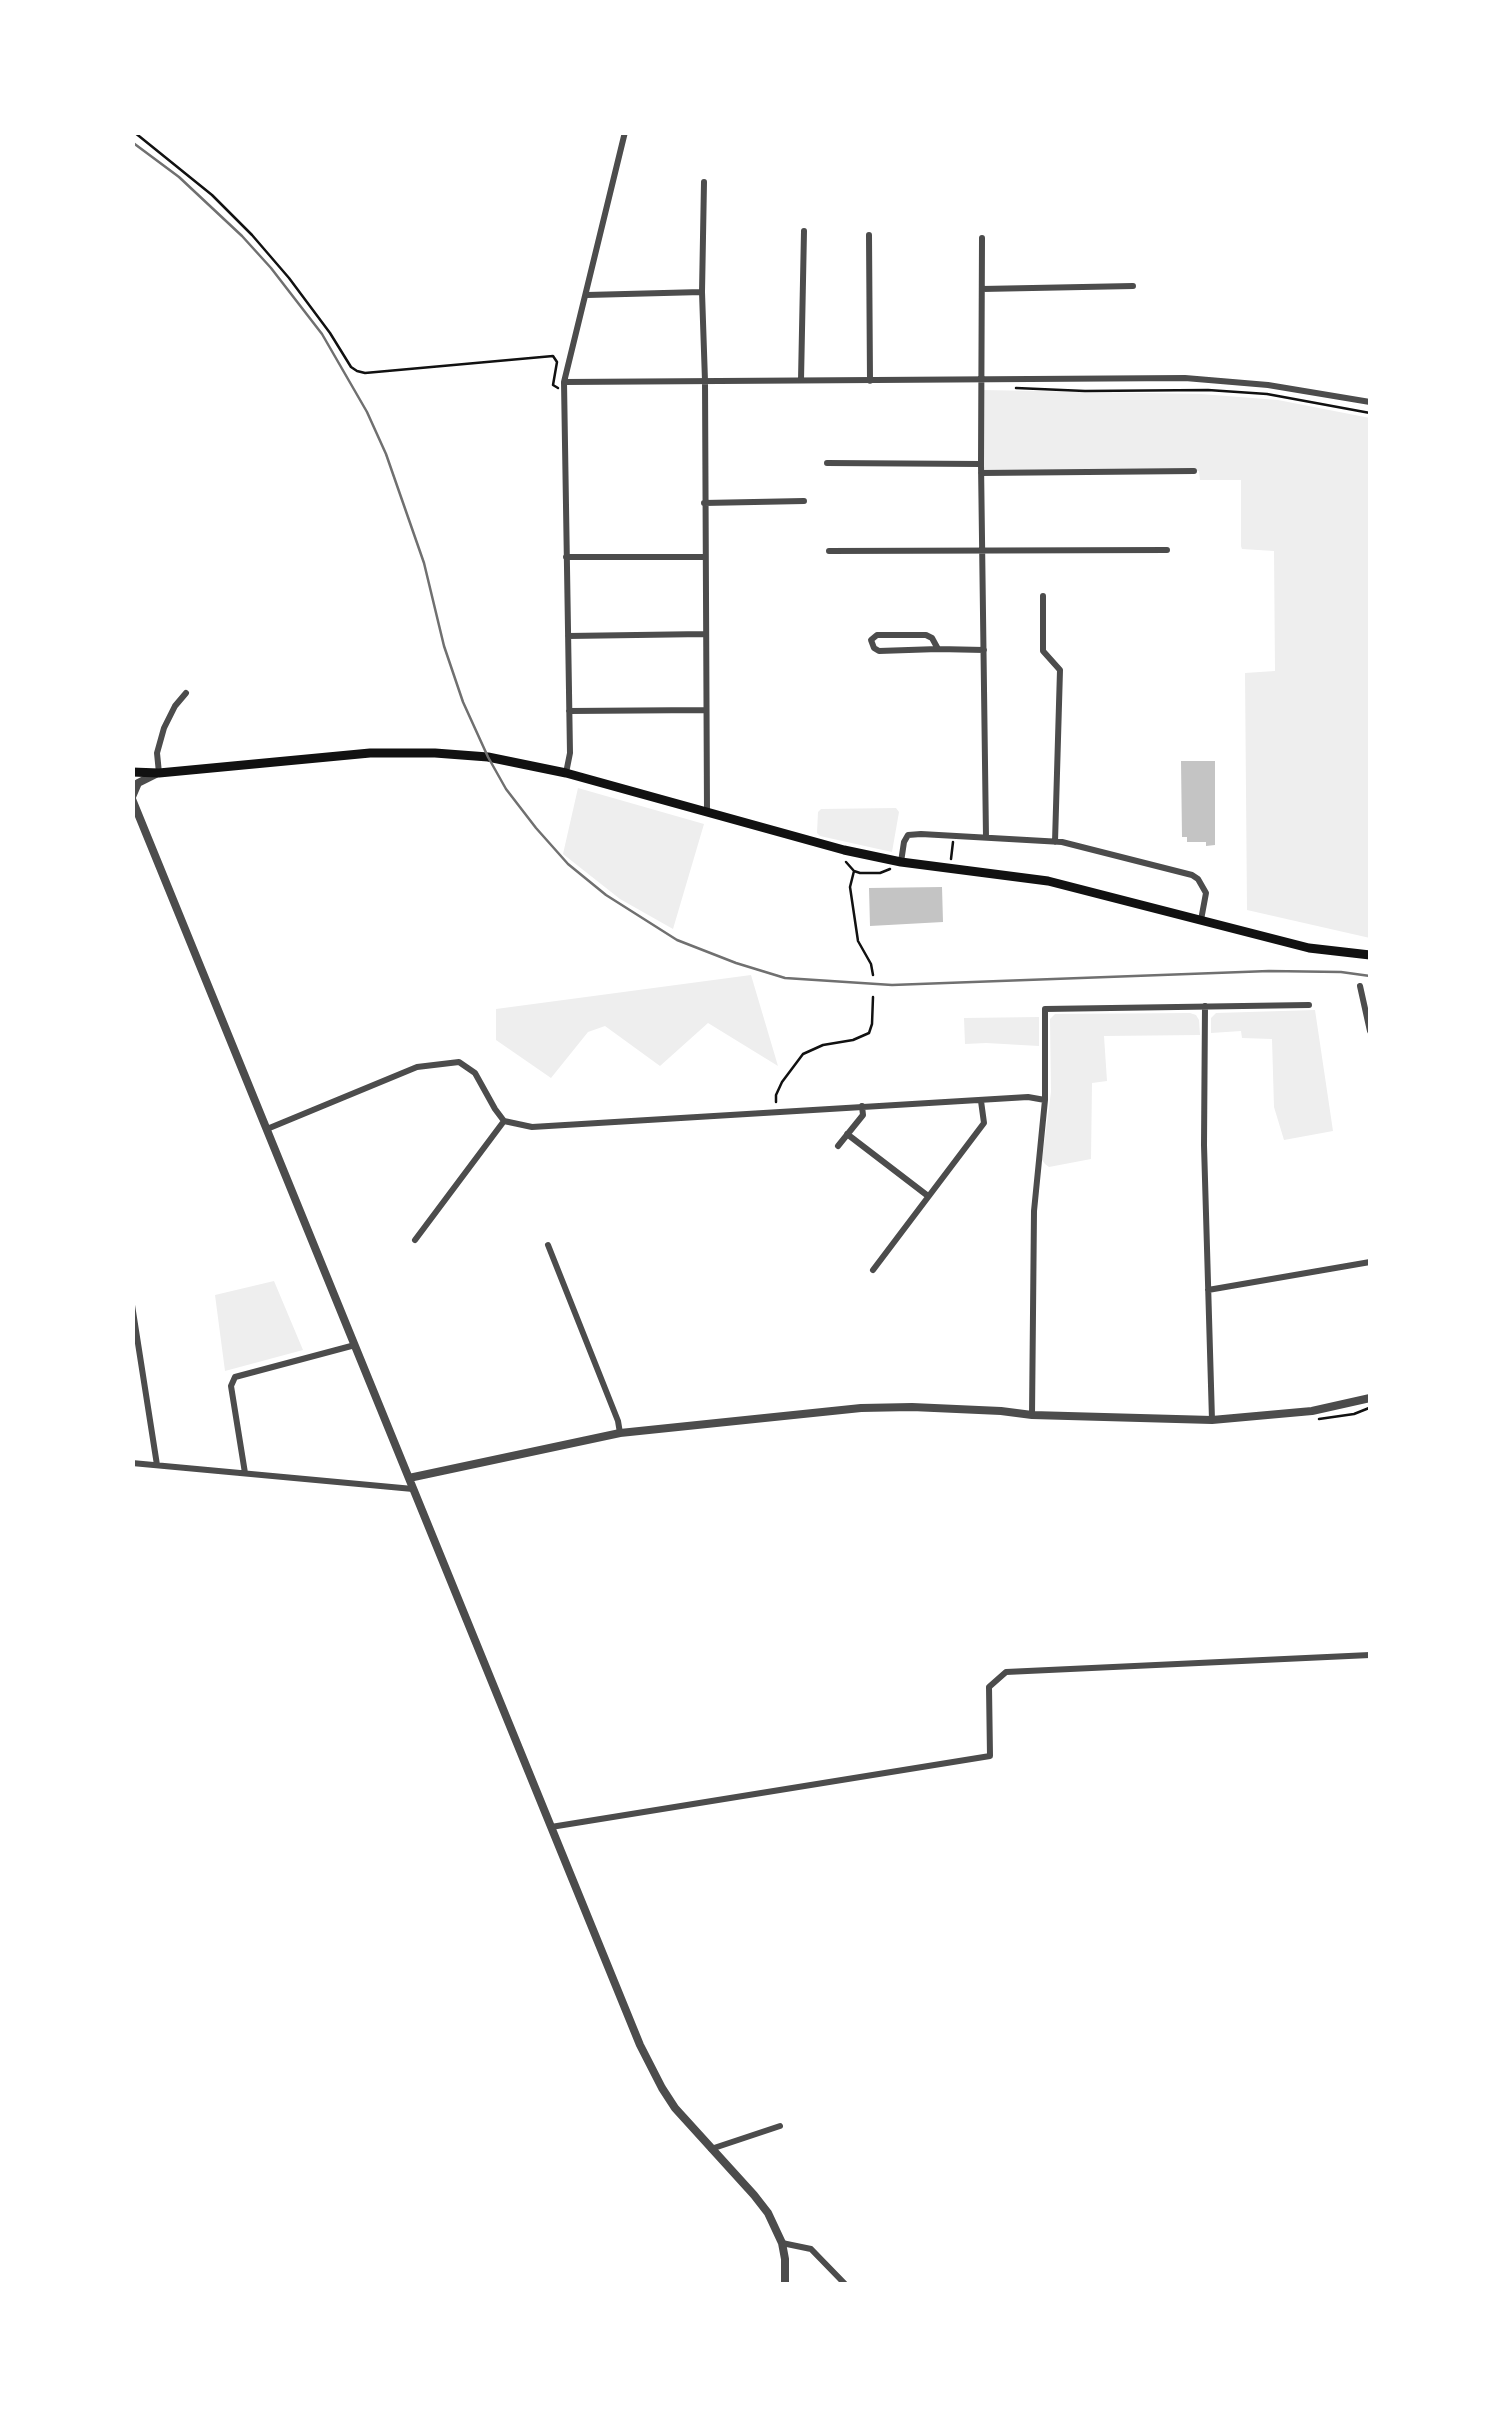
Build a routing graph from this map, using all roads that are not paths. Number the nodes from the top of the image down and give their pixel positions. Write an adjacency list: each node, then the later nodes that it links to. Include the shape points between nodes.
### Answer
1 (624, 132): 9 (street)
2 (704, 182): 8 (street)
3 (804, 231): 10 (street)
4 (869, 235): 13 (street)
5 (982, 238): 7 (street)
6 (1133, 286): 7 (street)
7 (982, 289): 11 (street)
8 (702, 292): 9 (street); 12 (street)
9 (587, 295): 14 (street)
10 (801, 380): 12 (street); 13 (street)
11 (980, 380): 13 (street); 15 (street, via 1185,378); 17 (street)
12 (705, 381): 14 (street); 20 (street)
13 (870, 381)
14 (564, 382): 25 (street)
15 (1370, 402)
16 (827, 463): 17 (street)
17 (981, 468): 18 (street); 22 (street)
18 (1194, 471)
19 (804, 501): 20 (street)
20 (704, 503): 24 (street)
21 (1167, 550): 22 (street)
22 (982, 551): 23 (street); 30 (street)
23 (829, 552)
24 (704, 556): 25 (street); 27 (street)
25 (566, 557): 28 (street)
26 (1043, 596): 40 (street, via 1043,650 1060,670)
27 (705, 634): 28 (street); 32 (street)
28 (568, 636): 33 (street)
29 (938, 648): 29 (street, via 926,635 877,634 872,640 878,650); 30 (street)
30 (984, 650): 39 (street)
31 (186, 693): 35 (street, via 164,728)
32 (706, 710): 33 (street); 38 (street)
33 (569, 711): 36 (street)
34 (132, 772): 35 (main road)
35 (160, 773): 36 (main road, via 435,753); 37 (street, via 138,783)
36 (566, 774): 38 (main road)
37 (132, 798): 52 (street)
38 (707, 812): 41 (main road)
39 (986, 837): 40 (street); 41 (street, via 908,836)
40 (1055, 842): 42 (street, via 1192,875 1206,893)
41 (901, 862): 42 (main road, via 1048,880)
42 (1201, 920): 43 (main road)
43 (1370, 956)
44 (1360, 986): 47 (street)
45 (1309, 1004): 46 (street)
46 (1206, 1006): 49 (street, via 1044,1009); 60 (street)
47 (1370, 1031)
48 (980, 1100): 49 (street); 50 (street); 55 (street, via 984,1123)
49 (1045, 1100): 65 (street, via 1034,1211)
50 (862, 1106): 51 (street, via 532,1127); 53 (street)
51 (504, 1121): 52 (street, via 475,1073 459,1062 417,1066); 56 (street)
52 (267, 1129): 63 (street)
53 (847, 1134): 54 (street); 55 (street)
54 (838, 1146)
55 (928, 1196): 59 (street)
56 (415, 1240)
57 (548, 1245): 67 (street)
58 (1370, 1262): 60 (street)
59 (872, 1270)
60 (1208, 1290): 66 (street)
61 (132, 1306): 62 (street)
62 (135, 1344): 69 (street)
63 (355, 1345): 70 (street, via 235,1377); 71 (street)
64 (1370, 1398): 66 (street, via 1312,1412)
65 (1032, 1415): 66 (street); 67 (street, via 860,1408)
66 (1212, 1420)
67 (620, 1433): 71 (street)
68 (132, 1463): 69 (street)
69 (157, 1465): 70 (street)
70 (246, 1473): 72 (street)
71 (409, 1478): 72 (street)
72 (414, 1489): 74 (street)
73 (1370, 1655): 74 (street, via 1006,1672 989,1687 990,1756)
74 (551, 1827): 76 (street, via 650,2068)
75 (780, 2126): 76 (street)
76 (711, 2148): 77 (street, via 754,2195)
77 (782, 2243): 78 (street); 79 (street, via 810,2248)
78 (785, 2284)
79 (846, 2284)

